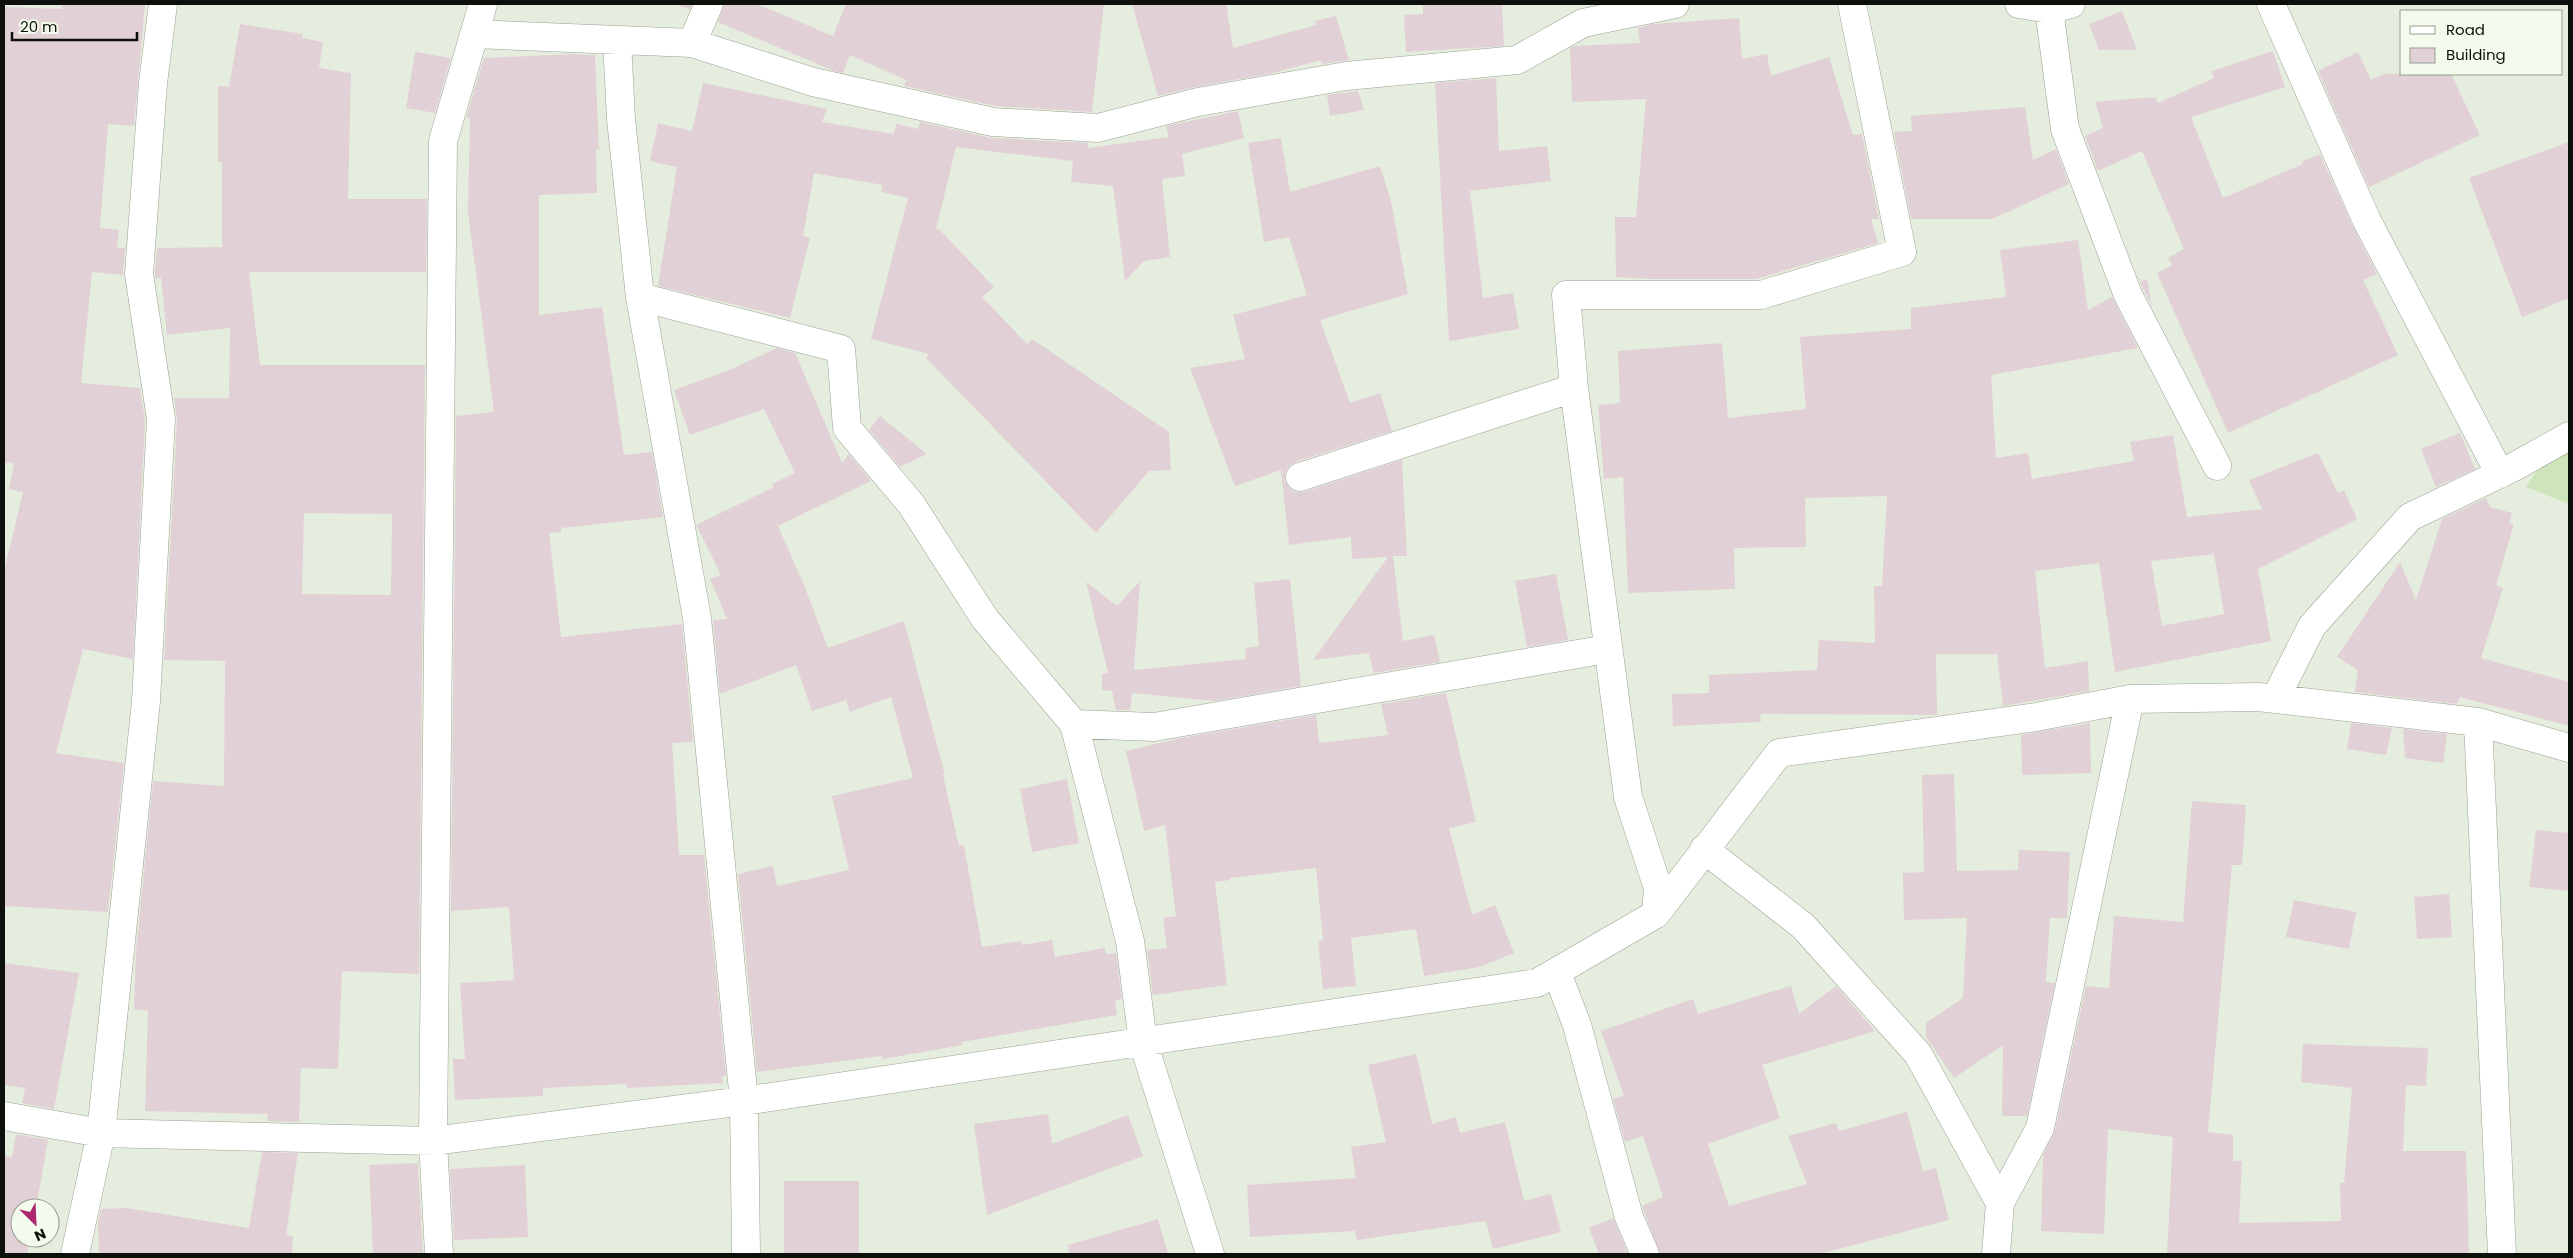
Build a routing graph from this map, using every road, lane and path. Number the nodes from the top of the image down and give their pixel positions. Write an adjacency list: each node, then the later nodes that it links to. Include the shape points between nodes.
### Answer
1 (163, 4): 30 (street, via 153,83 140,274 160,419 146,701)
2 (483, 4): 9 (street)
3 (709, 4): 11 (street)
4 (1675, 4): 11 (street, via 1583,23 1517,60 1346,76 1198,102 1098,128 993,122 813,82)
5 (1852, 4): 13 (street, via 1902,252 1761,295 1566,295)
6 (2019, 4): 8 (street)
7 (2271, 4): 16 (street, via 2367,221)
8 (2060, 6): 15 (street, via 2065,129 2128,295)
9 (474, 34): 10 (street); 31 (street, via 443,141)
10 (617, 41): 11 (street); 12 (street)
11 (692, 43)
12 (640, 297): 22 (street, via 841,349 847,428 911,504 985,619); 28 (street, via 697,618)
13 (1574, 388): 17 (street); 18 (street)
14 (2569, 436): 16 (street)
15 (2217, 466)
16 (2500, 474): 20 (street, via 2410,517 2312,626)
17 (1300, 477)
18 (1607, 649): 22 (street, via 1154,727); 25 (street, via 1628,797 1658,888)
19 (2130, 699): 20 (street); 24 (street, via 2036,717 1779,753); 32 (street, via 2040,1128)
20 (2275, 699): 21 (street)
21 (2478, 722): 23 (street); 39 (street)
22 (1074, 724): 27 (street, via 1130,941)
23 (2569, 748)
24 (1704, 849): 25 (street); 32 (street, via 1803,926 1918,1054)
25 (1656, 914): 26 (street)
26 (1556, 972): 27 (street, via 1538,983); 37 (street, via 1577,1025 1628,1218)
27 (1143, 1042): 28 (street); 36 (street)
28 (744, 1101): 31 (street); 35 (street)
29 (4, 1116): 30 (street)
30 (101, 1133): 31 (street); 33 (street)
31 (433, 1141): 34 (street)
32 (2000, 1203): 38 (street)
33 (75, 1254)
34 (439, 1254)
35 (746, 1254)
36 (1210, 1254)
37 (1645, 1254)
38 (1996, 1254)
39 (2502, 1254)

